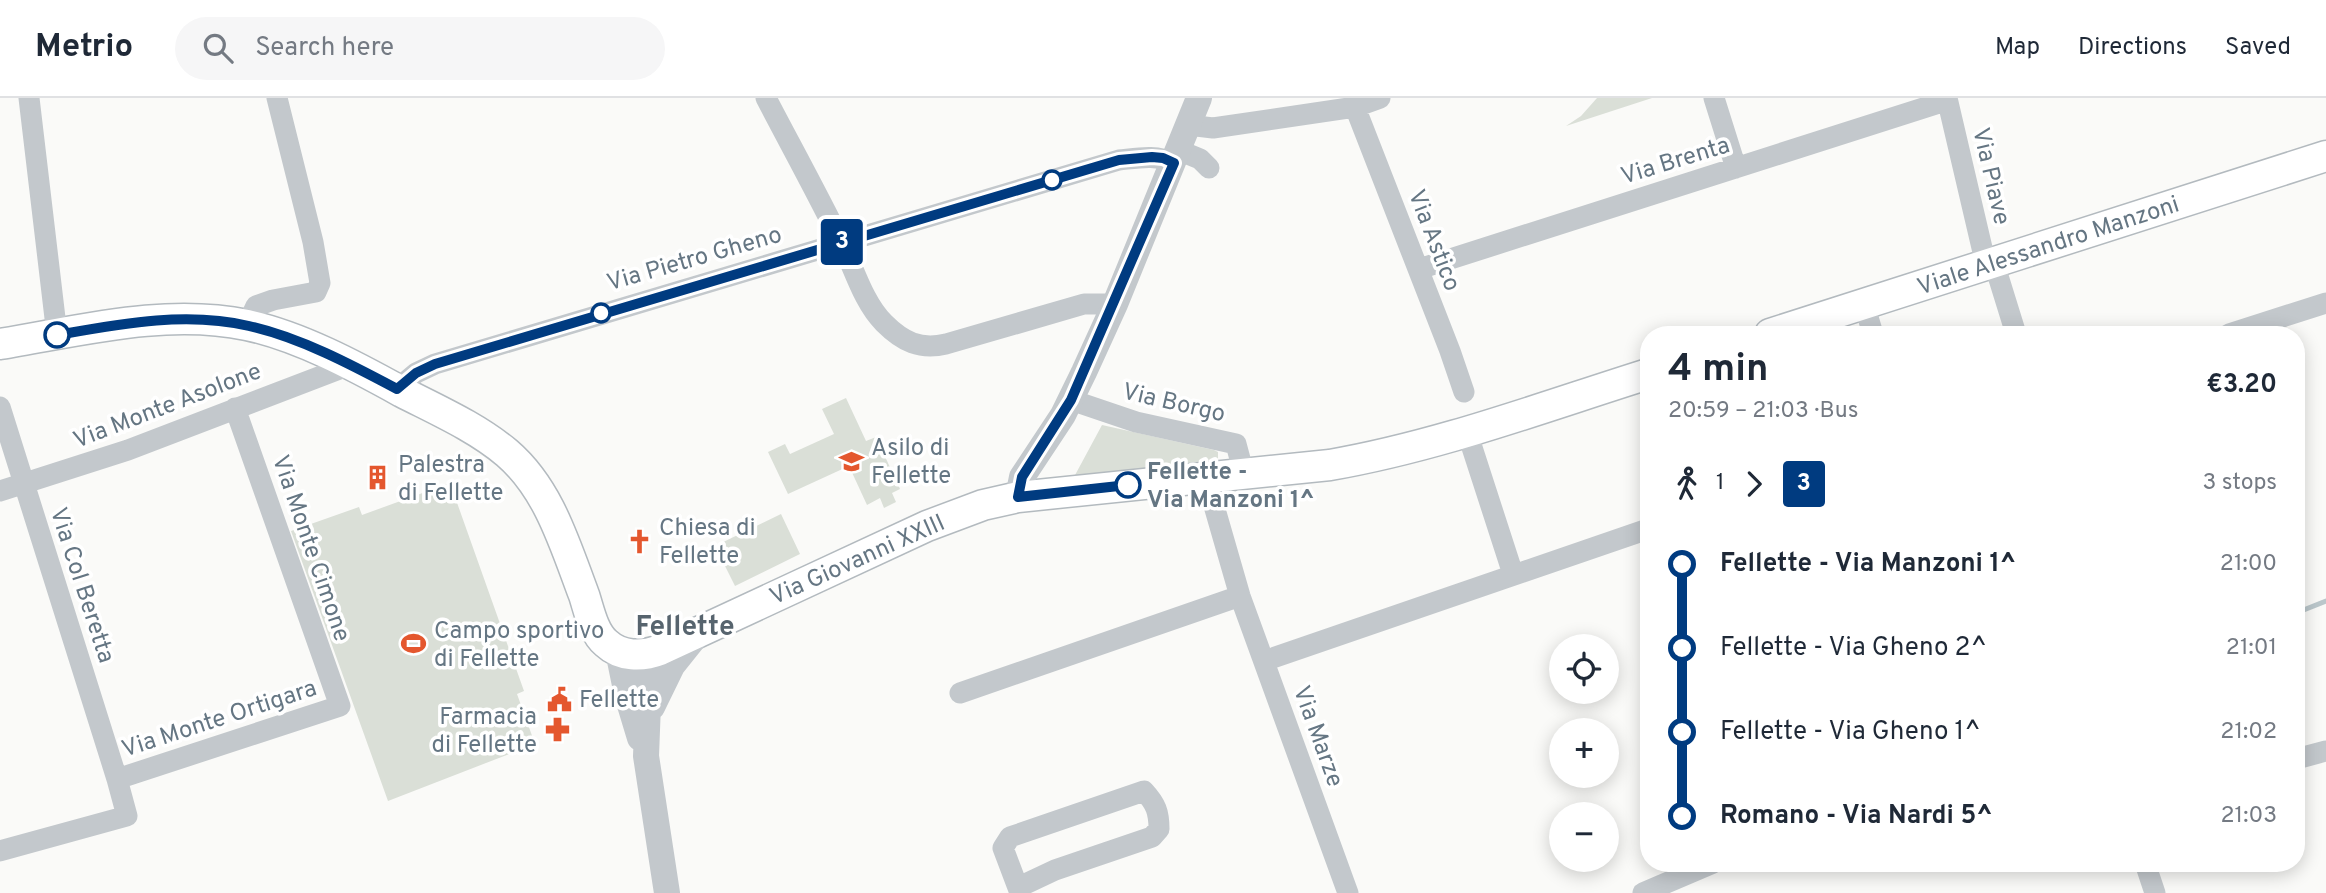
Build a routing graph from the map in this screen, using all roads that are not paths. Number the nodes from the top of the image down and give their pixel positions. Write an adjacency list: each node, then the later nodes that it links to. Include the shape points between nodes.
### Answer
1 (29, 98): 25 (street)
2 (277, 98): 20 (street, via 320,283 316,292 256,306)
3 (766, 98): 14 (street)
4 (1199, 98): 9 (street)
5 (1380, 98): 8 (street)
6 (1714, 98): 12 (street)
7 (1946, 98): 12 (street, Via Brenta); 15 (street, Via Piave)
8 (1355, 107): 9 (street, via 1213,128); 16 (street, Via Astico)
9 (1188, 125): 10 (street)
10 (1176, 156): 13 (street, via 1200,159); 14 (street, Via Pietro Gheno, via 1119,160); 18 (street)
11 (2326, 156): 15 (main road, Viale Alessandro Manzoni)
12 (1736, 168): 16 (street, Via Brenta)
13 (1209, 169)
14 (841, 242): 18 (street, via 873,309 884,323 917,346 946,344 1084,304); 29 (street, Via Pietro Gheno, via 435,364)
15 (1990, 264): 19 (main road, Viale Alessandro Manzoni); 23 (street, Via Piave)
16 (1419, 269): 30 (street, Via Astico)
17 (2326, 303): 24 (street)
18 (1115, 304): 31 (street)
19 (1864, 304): 21 (main road, Viale Alessandro Manzoni); 22 (street)
20 (247, 325): 25 (main road, via 161,320); 27 (main road)
21 (1795, 326)
22 (1871, 326)
23 (2013, 326)
24 (2254, 326)
25 (57, 335): 26 (main road)
26 (0, 344)
27 (350, 365): 29 (main road); 33 (street, Via Monte Asolone)
28 (1640, 377): 34 (main road)
29 (397, 389): 44 (main road, via 489,440 526,473 552,514 600,637)
30 (1464, 392)
31 (1071, 400): 35 (street, Via Borgo, via 1136,422 1236,444); 39 (street, via 1022,477)
32 (0, 407): 37 (street, Via Col Beretta)
33 (234, 408): 37 (street, Via Monte Asolone); 47 (street, Via Monte Cimone)
34 (1467, 432): 35 (main road, via 1378,457); 41 (street)
35 (1244, 474): 36 (main road)
36 (1206, 478): 39 (main road); 42 (street, Via Marze)
37 (24, 485): 38 (street, Via Monte Asolone); 52 (street, Via Col Beretta)
38 (0, 491)
39 (1018, 497): 43 (main road, Via Giovanni XXIII, via 928,526)
40 (1640, 532): 41 (street)
41 (1513, 575): 45 (street)
42 (1240, 596): 45 (street, Via Marze); 46 (street)
43 (700, 632): 44 (main road, Via Giovanni XXIII); 48 (street, Via Giovanni XXIII, via 672,666)
44 (632, 653): 48 (street, Via Giovanni XXIII, via 649,678); 50 (street, via 627,695)
45 (1264, 661): 58 (street, Via Marze)
46 (960, 693)
47 (340, 706): 52 (street, Via Monte Ortigara)
48 (647, 722): 50 (street, Via Giovanni XXIII)
49 (2326, 751): 51 (street)
50 (646, 755): 57 (street, Via Giovanni XXIII)
51 (2305, 757)
52 (117, 779): 53 (street, Via Monte Ortigara, via 127,816)
53 (0, 851)
54 (1692, 872): 59 (street)
55 (2148, 872): 60 (street)
56 (1019, 890): 56 (street, via 1055,870 1152,838 1159,830 1155,803 1144,792 1010,837 1003,848)
57 (667, 893)
58 (1348, 893)
59 (1643, 893)
60 (2155, 893)

